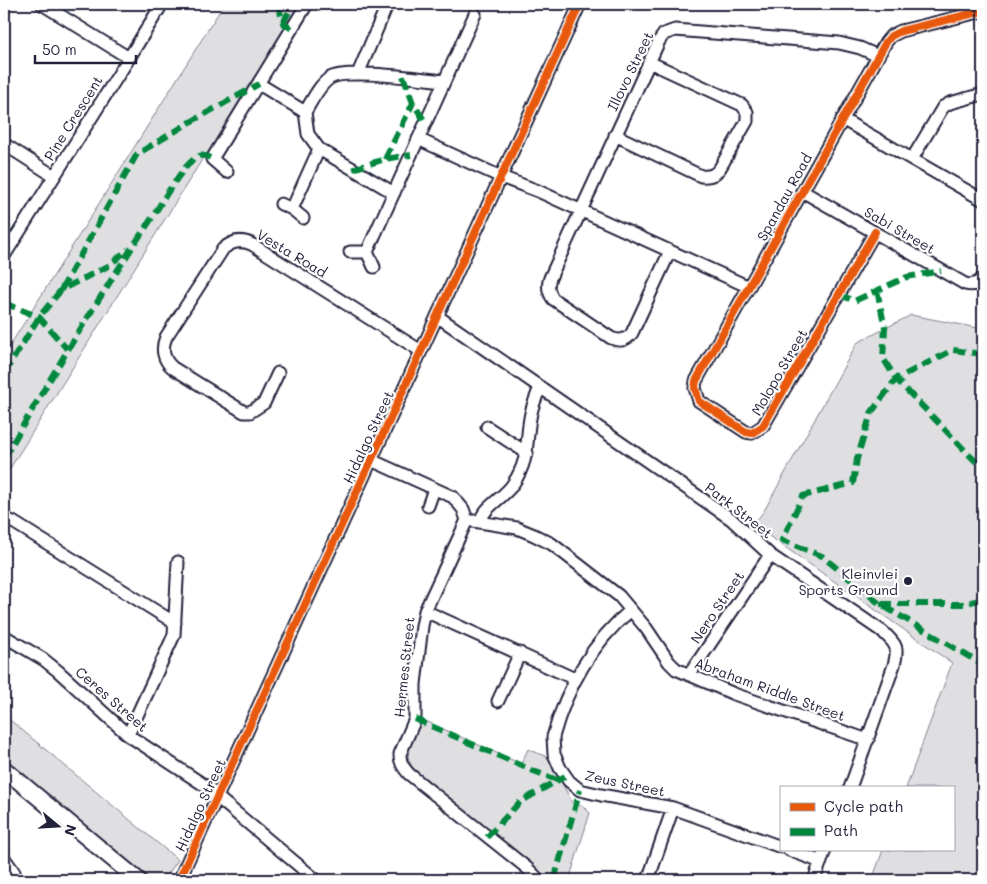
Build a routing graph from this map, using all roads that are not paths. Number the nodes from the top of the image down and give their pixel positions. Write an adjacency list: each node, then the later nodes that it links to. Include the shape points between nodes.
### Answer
1 (42, 4): 9 (street)
2 (162, 4): 9 (street, Pine Crescent)
3 (307, 4): 13 (street)
4 (580, 4): 24 (street, Hidalgo Street)
5 (387, 5): 11 (street)
6 (983, 12): 8 (street, Spandau Road, via 896,33 888,39)
7 (475, 14): 12 (street)
8 (878, 56): 10 (street, Illovo Street, via 851,45 675,30 661,37); 16 (street, Spandau Road)
9 (129, 58): 23 (street, Pine Crescent)
10 (648, 62): 17 (street, Illovo Street); 17 (street, via 742,105 747,112 746,124 720,168 709,176 701,176)
11 (358, 74): 12 (street); 15 (street, via 329,79)
12 (444, 81): 18 (street)
13 (259, 84): 15 (street); 22 (street, via 212,159)
14 (983, 94): 21 (street, via 943,107)
15 (305, 112): 20 (street, via 308,134)
16 (842, 119): 21 (street); 25 (street, Spandau Road)
17 (615, 135): 30 (street, Illovo Street)
18 (418, 138): 24 (street); 26 (street)
19 (4, 144): 23 (street)
20 (319, 149): 26 (street); 29 (street)
21 (912, 159): 27 (street)
22 (227, 172)
23 (54, 176): 36 (street, Pine Crescent)
24 (501, 177): 30 (street); 40 (street, Hidalgo Street)
25 (802, 191): 32 (street, Sabi Street); 39 (street, Spandau Road)
26 (394, 193): 35 (street)
27 (983, 200)
28 (281, 204): 29 (street)
29 (292, 209): 31 (street)
30 (581, 210): 33 (street); 33 (street, Illovo Street, via 548,282 549,291 553,299 615,340 624,340 632,332)
31 (303, 218)
32 (875, 232): 38 (street, Sabi Street, via 965,284 974,284); 39 (street, Molopo Street, via 763,426 752,433 740,429 699,401 695,388)
33 (670, 251): 39 (street)
34 (350, 252): 35 (street)
35 (366, 252): 37 (street)
36 (4, 256)
37 (374, 268)
38 (983, 277)
39 (748, 287)
40 (437, 316): 41 (street, Hidalgo Street); 43 (street, Park Street)
41 (421, 351): 42 (street, Vesta Road, via 253,244 243,241 232,243 223,249 166,338 164,354 174,368 244,412 264,403); 46 (street, Hidalgo Street)
42 (278, 373)
43 (540, 387): 45 (street, via 530,414); 52 (street, Park Street, via 731,519)
44 (487, 427): 45 (street)
45 (527, 453): 51 (street, via 513,484 484,513)
46 (371, 460): 47 (street); 66 (street, Hidalgo Street)
47 (434, 488): 48 (street); 50 (street, via 453,497)
48 (428, 506)
49 (4, 518): 56 (street)
50 (467, 520): 51 (street, Abraham Riddle Street); 55 (street, Hermes Street)
51 (480, 522): 54 (street, Abraham Riddle Street, via 518,528 552,544 609,587)
52 (770, 555): 59 (street, Nero Street); 63 (street, Park Street, via 894,642 897,655)
53 (178, 562): 56 (street)
54 (631, 610): 59 (street, Abraham Riddle Street, via 669,662); 60 (street, Zeus Street, via 607,632)
55 (425, 611): 58 (street); 77 (street, Hermes Street, via 415,684 415,719 400,754 401,764 409,774)
56 (175, 623): 62 (street, via 172,642)
57 (4, 636): 62 (street, Ceres Street, via 43,659)
58 (520, 653): 60 (street); 61 (street)
59 (689, 676): 63 (street, Abraham Riddle Street)
60 (575, 679): 67 (street, Zeus Street, via 553,737 556,760 565,776 580,790)
61 (498, 701)
62 (128, 735): 66 (street, Ceres Street, via 210,789)
63 (868, 740): 65 (street, Park Street)
64 (4, 769): 74 (street)
65 (851, 786)
66 (217, 797): 75 (street, Hidalgo Street); 76 (street, Ceres Street)
67 (673, 808): 68 (street, Zeus Street); 78 (street)
68 (780, 847)
69 (794, 852): 72 (street)
70 (824, 852): 72 (street)
71 (4, 858): 73 (street)
72 (821, 862): 79 (street)
73 (14, 872)
74 (138, 880)
75 (179, 880)
76 (316, 880)
77 (539, 880)
78 (648, 880)
79 (814, 880)

